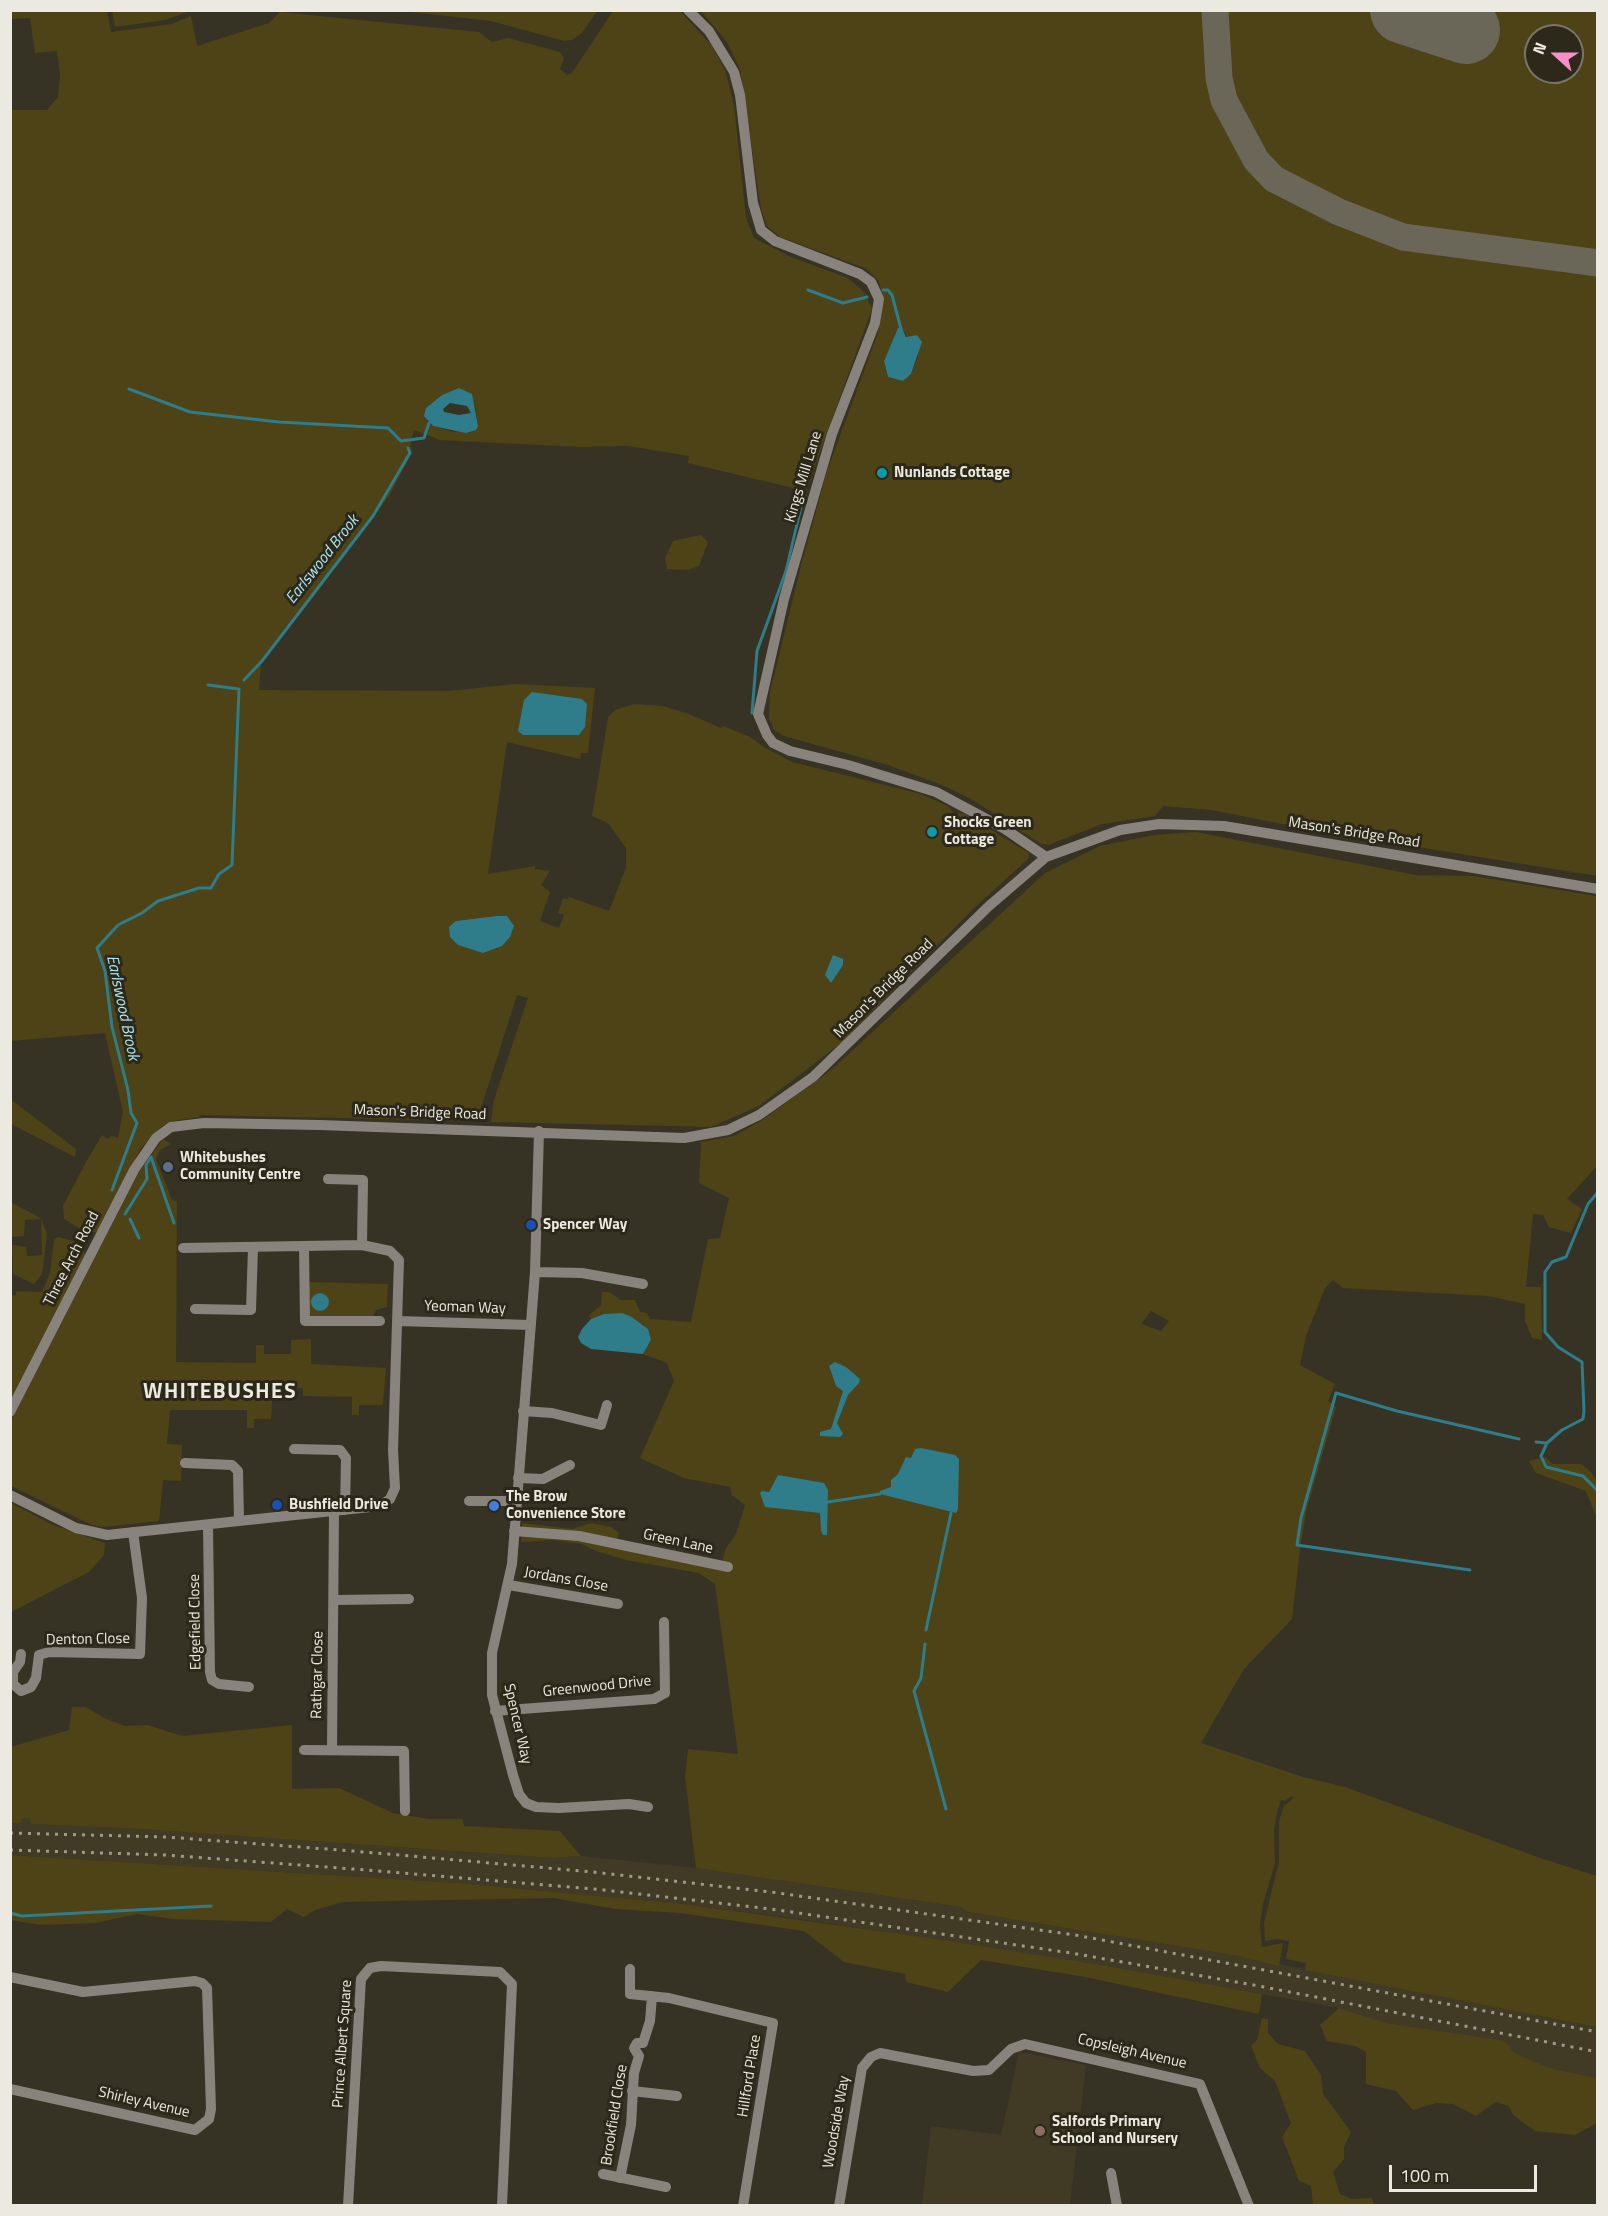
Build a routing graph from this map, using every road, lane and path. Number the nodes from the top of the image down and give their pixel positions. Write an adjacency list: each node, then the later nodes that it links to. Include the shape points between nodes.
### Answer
1 (688, 10): 2 (street, Kings Mill Lane, via 709,31 734,72 753,203 761,230 775,241 860,274 871,282 879,299 875,323 832,434 784,599 758,714 773,743 936,792 1005,829)
2 (1046, 857): 3 (street, Mason's Bridge Road, via 1120,830 1159,824 1224,826); 5 (street, Mason's Bridge Road, via 987,909 844,1050 806,1083 759,1115 728,1130 692,1137)
3 (1598, 889)
4 (171, 1127): 5 (street, Mason's Bridge Road, via 204,1123); 19 (street, Three Arch Road, via 156,1138 134,1170)
5 (539, 1131): 11 (street, Spencer Way)
6 (328, 1179): 7 (street, via 363,1180)
7 (362, 1245): 9 (street); 15 (street, via 390,1251 399,1260)
8 (253, 1247): 9 (street); 10 (street); 13 (street, via 251,1310)
9 (304, 1247): 14 (street, via 304,1321)
10 (183, 1248)
11 (535, 1272): 12 (street, via 582,1274); 16 (street, Spencer Way)
12 (643, 1284)
13 (195, 1309)
14 (380, 1321)
15 (398, 1321): 16 (street, Yeoman Way); 27 (street, via 395,1488 381,1506)
16 (531, 1325): 18 (street, Spencer Way)
17 (607, 1405): 18 (street, via 601,1425 552,1413)
18 (523, 1411): 23 (street, Spencer Way)
19 (10, 1412)
20 (294, 1449): 27 (street, Rathgar Close, via 340,1450 346,1458)
21 (185, 1463): 28 (street, via 232,1465 238,1471)
22 (570, 1465): 23 (street, via 543,1479)
23 (518, 1478): 25 (street, Spencer Way)
24 (10, 1495): 31 (street, via 92,1534)
25 (517, 1500): 26 (street); 30 (street, Spencer Way)
26 (469, 1501)
27 (340, 1511): 28 (street); 35 (street, Rathgar Close)
28 (239, 1521): 29 (street)
29 (208, 1525): 31 (street); 39 (street, Edgefield Close, via 212,1680)
30 (514, 1531): 32 (street, Green Lane, via 579,1536); 33 (street, Spencer Way)
31 (133, 1532): 38 (street, Denton Close, via 142,1598 140,1654 39,1655 31,1688 21,1691 13,1684 13,1672)
32 (728, 1567)
33 (509, 1585): 36 (street, Jordans Close); 40 (street, Spencer Way, via 492,1653)
34 (409, 1599): 35 (street)
35 (334, 1600): 41 (street, Rathgar Close)
36 (618, 1604)
37 (664, 1622): 40 (street, Greenwood Drive, via 665,1693 654,1699)
38 (21, 1654)
39 (249, 1687)
40 (495, 1711): 43 (street, Spencer Way, via 519,1794 526,1803 559,1808 629,1803)
41 (332, 1749): 42 (street); 44 (street, via 404,1751)
42 (304, 1750)
43 (648, 1807)
44 (405, 1811)
45 (630, 1969): 47 (street, Hillford Place, via 630,1998)
46 (10, 1977): 49 (street, Shirley Avenue, via 83,1992 195,1981 207,1988 211,2109 209,2119 195,2130)
47 (652, 1996): 50 (street, Brookfield Close, via 643,2043 634,2047 639,2056); 58 (street, Hillford Place, via 773,2023)
48 (973, 2072): 59 (street, Woodside Way, via 880,2053 871,2057 862,2068); 61 (street, Copsleigh Avenue, via 989,2070 1011,2049 1025,2044 1200,2084)
49 (10, 2089)
50 (632, 2091): 51 (street); 54 (street, Brookfield Close, via 631,2125)
51 (676, 2096)
52 (1111, 2173): 60 (street)
53 (603, 2174): 54 (street, Brookfield Close)
54 (620, 2178): 55 (street, Brookfield Close)
55 (666, 2187)
56 (348, 2205): 57 (street, Prince Albert Square, via 361,1979 370,1968 381,1966 500,1972 512,1984)
57 (502, 2205)
58 (743, 2205)
59 (839, 2205)
60 (1117, 2205)
61 (1249, 2205)

